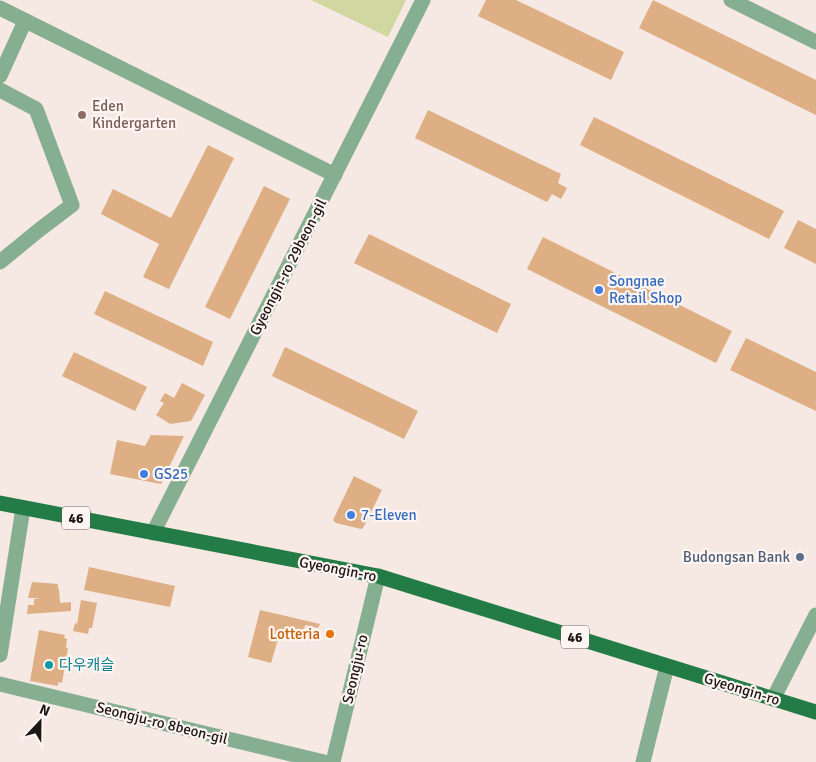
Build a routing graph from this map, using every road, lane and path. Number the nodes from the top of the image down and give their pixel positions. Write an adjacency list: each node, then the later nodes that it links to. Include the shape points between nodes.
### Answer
1 (423, 0): 8 (street, Gyeongin-ro 29beon-gil)
2 (731, 0): 5 (street)
3 (3, 6): 4 (street)
4 (25, 21): 6 (street); 8 (street)
5 (816, 42)
6 (0, 76)
7 (0, 90): 9 (street, via 36,109 72,205)
8 (335, 175): 12 (street, Gyeongin-ro 29beon-gil)
9 (0, 262)
10 (0, 504): 11 (main road, Gyeongin-ro / 46)
11 (23, 508): 12 (main road, Gyeongin-ro / 46); 15 (street)
12 (153, 533): 13 (main road, Gyeongin-ro / 46)
13 (378, 576): 16 (main road, Gyeongin-ro / 46); 21 (street, Seongju-ro)
14 (816, 615): 18 (street)
15 (0, 655)
16 (667, 666): 18 (main road, Gyeongin-ro / 46); 22 (street)
17 (0, 684): 20 (street, Seongju-ro 8beon-gil)
18 (773, 699): 19 (main road, Gyeongin-ro / 46)
19 (816, 712)
20 (324, 762)
21 (333, 762)
22 (643, 762)

